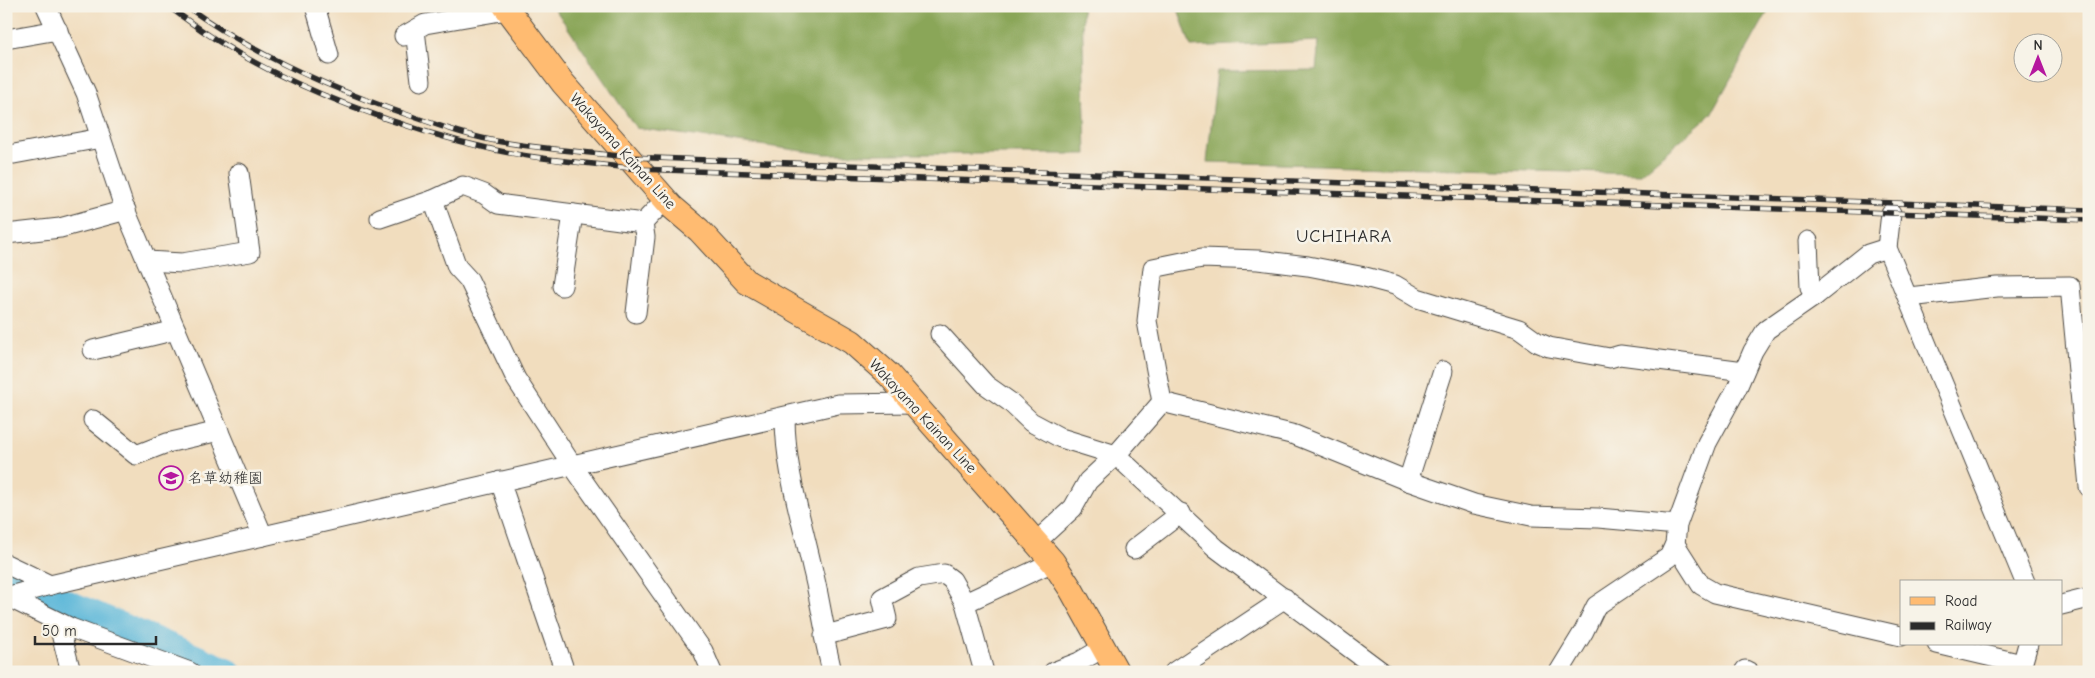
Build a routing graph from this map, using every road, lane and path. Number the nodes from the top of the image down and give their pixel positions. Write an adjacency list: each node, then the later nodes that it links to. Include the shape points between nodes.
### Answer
1 (46, 6): 4 (street)
2 (315, 6): 6 (street)
3 (506, 8): 7 (street, via 425,24 409,33); 12 (main road, Wakayama Kainan Line, via 563,83)
4 (58, 30): 5 (street); 8 (street, via 86,93)
5 (6, 38)
6 (329, 55)
7 (422, 81)
8 (101, 138): 9 (street); 13 (street)
9 (14, 154)
10 (239, 172): 21 (street, via 250,252 182,263)
11 (433, 200): 15 (street, via 463,186 498,204); 16 (street); 38 (street, via 457,267 469,280 516,379)
12 (665, 200): 17 (street); 33 (main road, Wakayama Kainan Line, via 699,230 746,282 852,342)
13 (126, 210): 18 (street, via 60,228); 21 (street)
14 (1891, 213): 20 (street)
15 (574, 214): 17 (street); 22 (street)
16 (380, 218)
17 (643, 223): 25 (street, via 645,237)
18 (6, 234)
19 (1808, 241): 23 (street, via 1810,287)
20 (1888, 248): 23 (street, via 1868,254); 24 (street)
21 (147, 261): 26 (street)
22 (562, 286)
23 (1815, 296): 30 (street, via 1766,330 1752,350)
24 (1909, 297): 31 (street, via 1997,287 2070,286); 50 (street)
25 (636, 313)
26 (176, 330): 28 (street); 36 (street)
27 (940, 334): 37 (street, via 986,385 1030,422 1061,438)
28 (93, 350)
29 (1443, 371): 40 (street)
30 (1744, 371): 32 (street, via 1620,355 1610,358 1549,347 1519,329 1417,298 1395,285 1365,277 1258,260 1202,258 1153,268 1147,321); 43 (street, via 1707,443)
31 (2084, 400): 41 (street)
32 (1162, 402): 37 (street); 40 (street, via 1294,434)
33 (915, 403): 34 (street, via 838,404); 45 (main road, Wakayama Kainan Line)
34 (785, 417): 38 (street); 58 (street, via 785,435 800,519)
35 (93, 420): 36 (street, via 136,455 167,443)
36 (218, 431): 44 (street)
37 (1116, 455): 42 (street); 45 (street, via 1088,481 1073,508)
38 (572, 465): 39 (street); 67 (street, via 703,651)
39 (500, 481): 44 (street); 66 (street)
40 (1408, 481): 43 (street, via 1474,504 1531,516)
41 (2089, 487)
42 (1181, 513): 46 (street); 53 (street, via 1216,548)
43 (1677, 525): 47 (street)
44 (263, 536): 51 (street)
45 (1036, 542): 48 (main road, Wakayama Kainan Line)
46 (1134, 549)
47 (1672, 550): 59 (street, via 1701,585 1715,592); 74 (street, via 1596,606)
48 (1053, 562): 55 (street); 62 (main road, Wakayama Kainan Line)
49 (6, 564): 51 (street)
50 (2024, 580)
51 (50, 585): 52 (street)
52 (10, 596): 57 (street)
53 (1285, 598): 72 (street); 73 (street)
54 (2089, 598): 56 (street)
55 (965, 603): 58 (street, via 952,580 944,574 918,578 882,598 887,619); 69 (street)
56 (2062, 605)
57 (58, 622): 64 (street); 65 (street)
58 (826, 635): 68 (street)
59 (1900, 636)
60 (1944, 646): 63 (street)
61 (2027, 646): 63 (street)
62 (1104, 648): 70 (street); 71 (main road, Wakayama Kainan Line)
63 (2021, 668)
64 (71, 672)
65 (190, 672)
66 (565, 672)
67 (712, 672)
68 (832, 672)
69 (984, 672)
70 (1053, 672)
71 (1117, 672)
72 (1174, 672)
73 (1382, 672)
74 (1559, 672)

